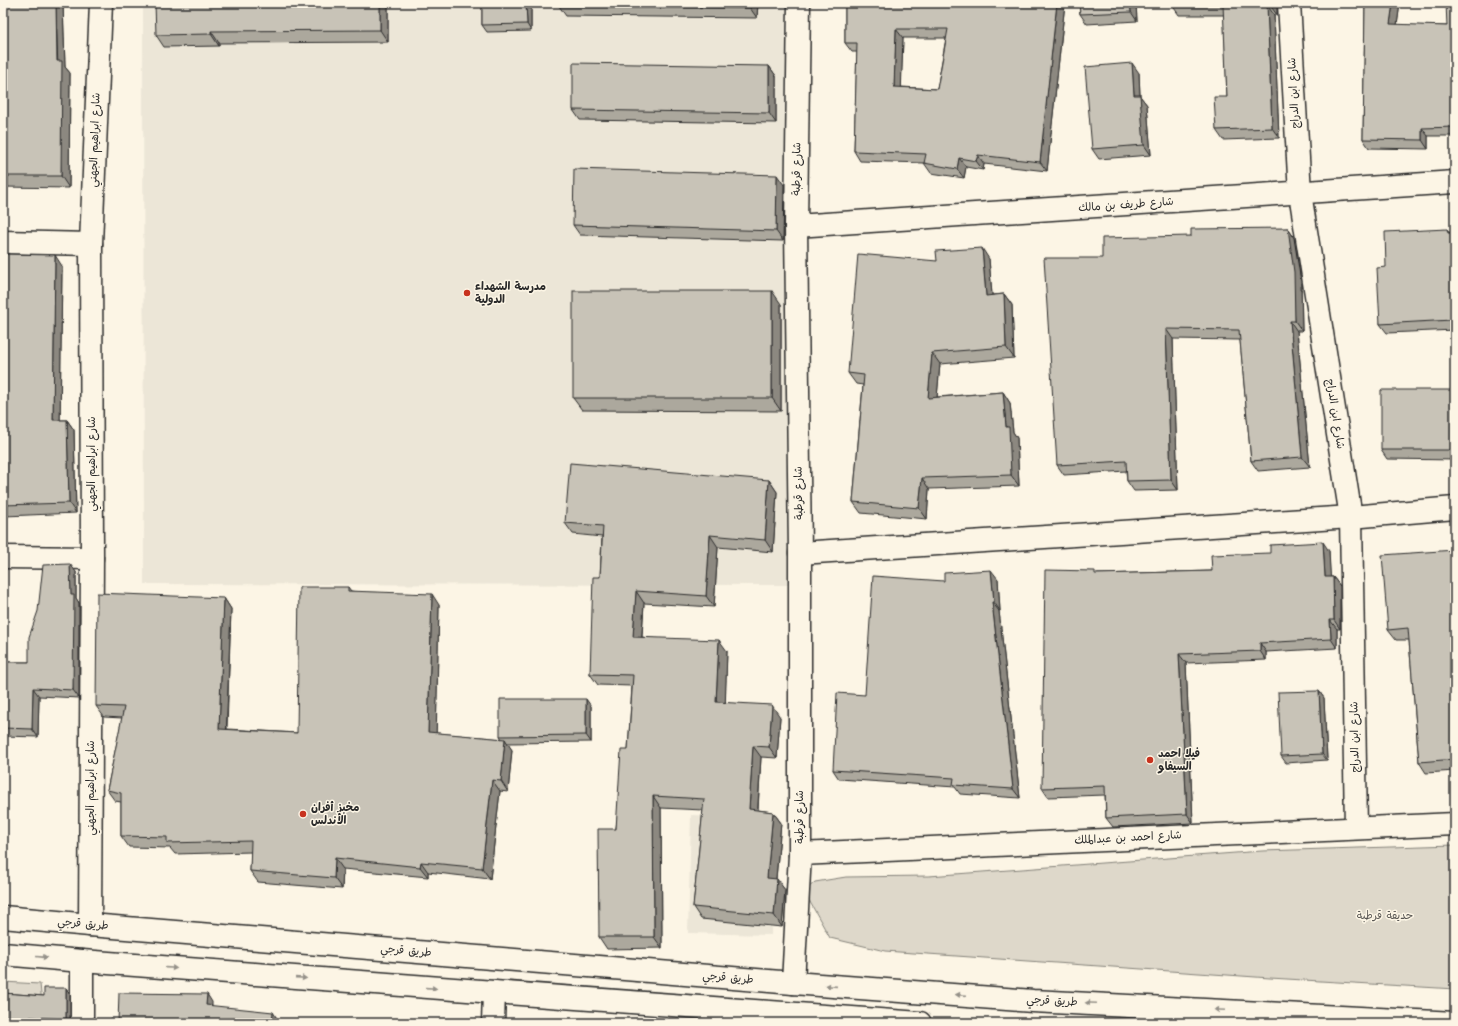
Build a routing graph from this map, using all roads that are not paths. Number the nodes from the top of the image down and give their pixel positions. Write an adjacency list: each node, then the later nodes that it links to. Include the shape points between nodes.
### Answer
1 (101, 3): 8 (main road, شارع ابراهيم الجهني)
2 (799, 3): 6 (main road, شارع قرطبة)
3 (1289, 3): 5 (main road, شارع ابن الدراج)
4 (1455, 182): 5 (main road, شارع طريف بن مالك)
5 (1300, 194): 6 (main road, شارع طريف بن مالك); 10 (main road, شارع ابن الدراج)
6 (796, 226): 11 (main road, شارع قرطبة)
7 (3, 242): 8 (main road)
8 (91, 244): 13 (main road, شارع ابراهيم الجهني)
9 (1455, 508): 10 (main road)
10 (1351, 517): 11 (main road); 15 (main road, شارع ابن الدراج)
11 (800, 553): 16 (main road, شارع قرطبة)
12 (3, 557): 13 (main road)
13 (92, 558): 18 (main road, شارع ابراهيم الجهني)
14 (1455, 824): 15 (main road, شارع احمد بن عبدالملك)
15 (1356, 828): 16 (main road, شارع احمد بن عبدالملك)
16 (800, 854): 21 (main road, شارع قرطبة)
17 (3, 917): 18 (main road, طريق قرجي)
18 (90, 925): 21 (main road, طريق قرجي)
19 (3, 954): 20 (main road, one-way to 20)
20 (82, 961): 22 (main road, one-way to 22); 24 (main road)
21 (793, 983): 26 (main road, طريق قرجي, one-way to 21, via 1033,1001)
22 (494, 992): 23 (main road); 25 (main road)
23 (907, 1022)
24 (82, 1023)
25 (493, 1023)
26 (1455, 1023)

